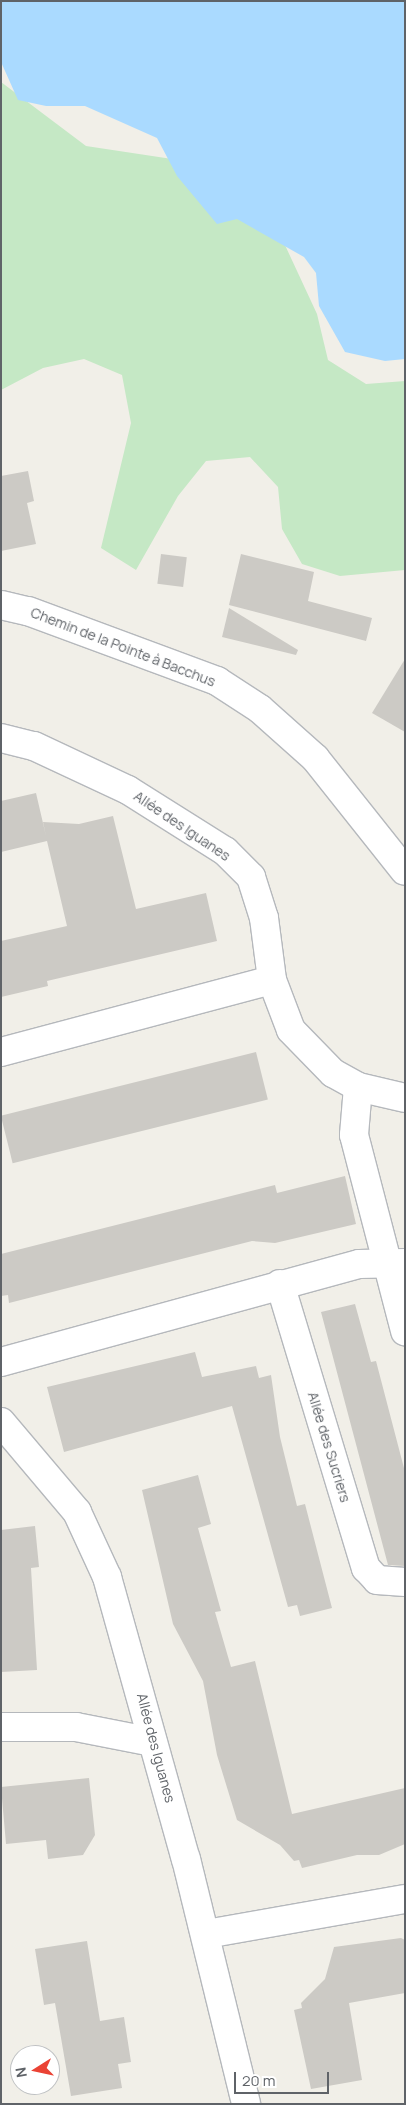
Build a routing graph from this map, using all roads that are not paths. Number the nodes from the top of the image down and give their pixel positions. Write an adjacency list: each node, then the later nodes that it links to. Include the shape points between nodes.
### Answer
1 (1, 605): 3 (street, Chemin de la Pointe à Bacchus, via 28,611 217,682 260,709 315,758)
2 (1, 738): 4 (street, Allée des Iguanes, via 34,746 128,790 225,851 251,877 264,918)
3 (405, 871)
4 (272, 980): 5 (street); 6 (street, Allée des Iguanes, via 291,1030 332,1073)
5 (1, 1052)
6 (358, 1087): 7 (street, Allée des Iguanes); 8 (street, via 354,1135)
7 (405, 1098)
8 (395, 1262): 9 (street); 10 (street)
9 (280, 1284): 11 (street); 13 (street, Allée des Sucriers, via 366,1568 377,1580)
10 (405, 1331)
11 (1, 1362)
12 (1, 1422): 15 (street, Allée des Iguanes, via 77,1512 107,1577)
13 (405, 1582)
14 (1, 1728): 15 (street, via 76,1727)
15 (153, 1742): 17 (street, Allée des Iguanes)
16 (405, 1899): 17 (street)
17 (206, 1934): 18 (street, Allée des Iguanes)
18 (246, 2104)

